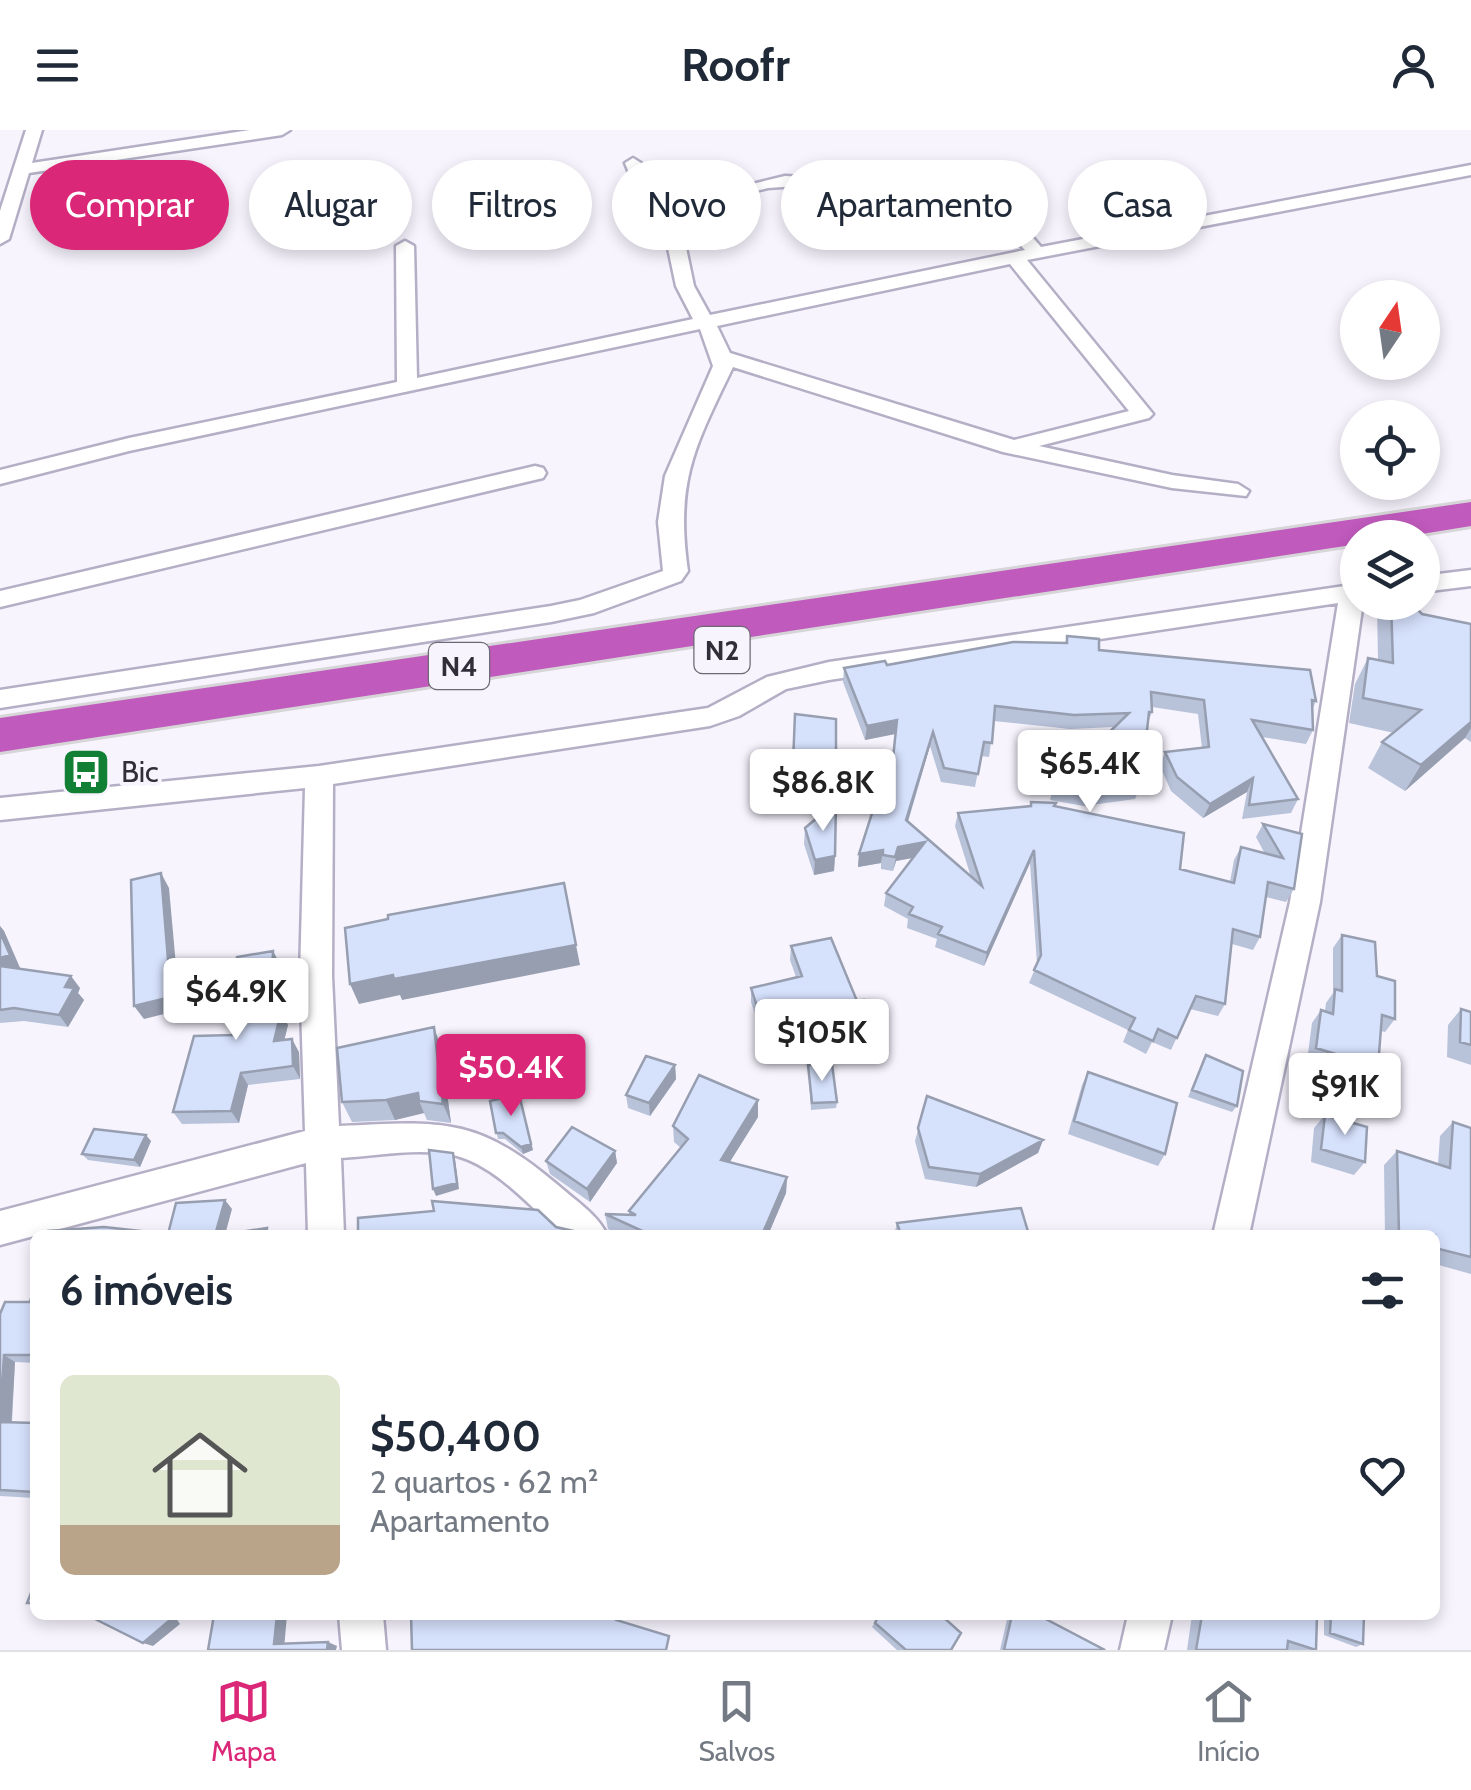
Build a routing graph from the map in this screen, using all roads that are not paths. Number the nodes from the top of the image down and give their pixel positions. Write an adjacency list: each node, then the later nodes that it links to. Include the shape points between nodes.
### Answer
1 (282, 130): 3 (street)
2 (27, 140): 3 (street)
3 (24, 169): 6 (street)
4 (1471, 170): 9 (street)
5 (761, 186): 9 (street, via 787,180 846,184 994,209)
6 (0, 239)
7 (405, 250): 13 (street)
8 (680, 250): 11 (street, via 684,284)
9 (1036, 252): 10 (street)
10 (1015, 258): 11 (street); 14 (street, via 1142,414)
11 (708, 323): 12 (street); 13 (street)
12 (722, 357): 14 (street); 27 (street, via 677,476 670,517 676,571 667,579 586,608)
13 (407, 386): 16 (street)
14 (1011, 447): 17 (street)
15 (535, 473): 25 (street)
16 (0, 477)
17 (1238, 492)
18 (1471, 514): 28 (highway, N4)
19 (1471, 539): 20 (highway)
20 (1440, 543)
21 (1471, 578): 23 (street)
22 (1340, 582): 29 (highway, N2, via 330,708)
23 (1440, 582)
24 (1340, 583): 30 (street, via 783,680 737,709 710,717)
25 (0, 599)
26 (1350, 620): 36 (street, via 1304,902)
27 (0, 699)
28 (0, 734)
29 (0, 762)
30 (319, 776): 31 (street); 32 (street, via 316,976)
31 (0, 809)
32 (323, 1142): 33 (street); 34 (street); 35 (street, via 461,1141 484,1151)
33 (0, 1228)
34 (326, 1230)
35 (584, 1230)
36 (1232, 1230)
37 (361, 1620): 39 (street)
38 (1149, 1620): 40 (street)
39 (364, 1650)
40 (1142, 1650)

